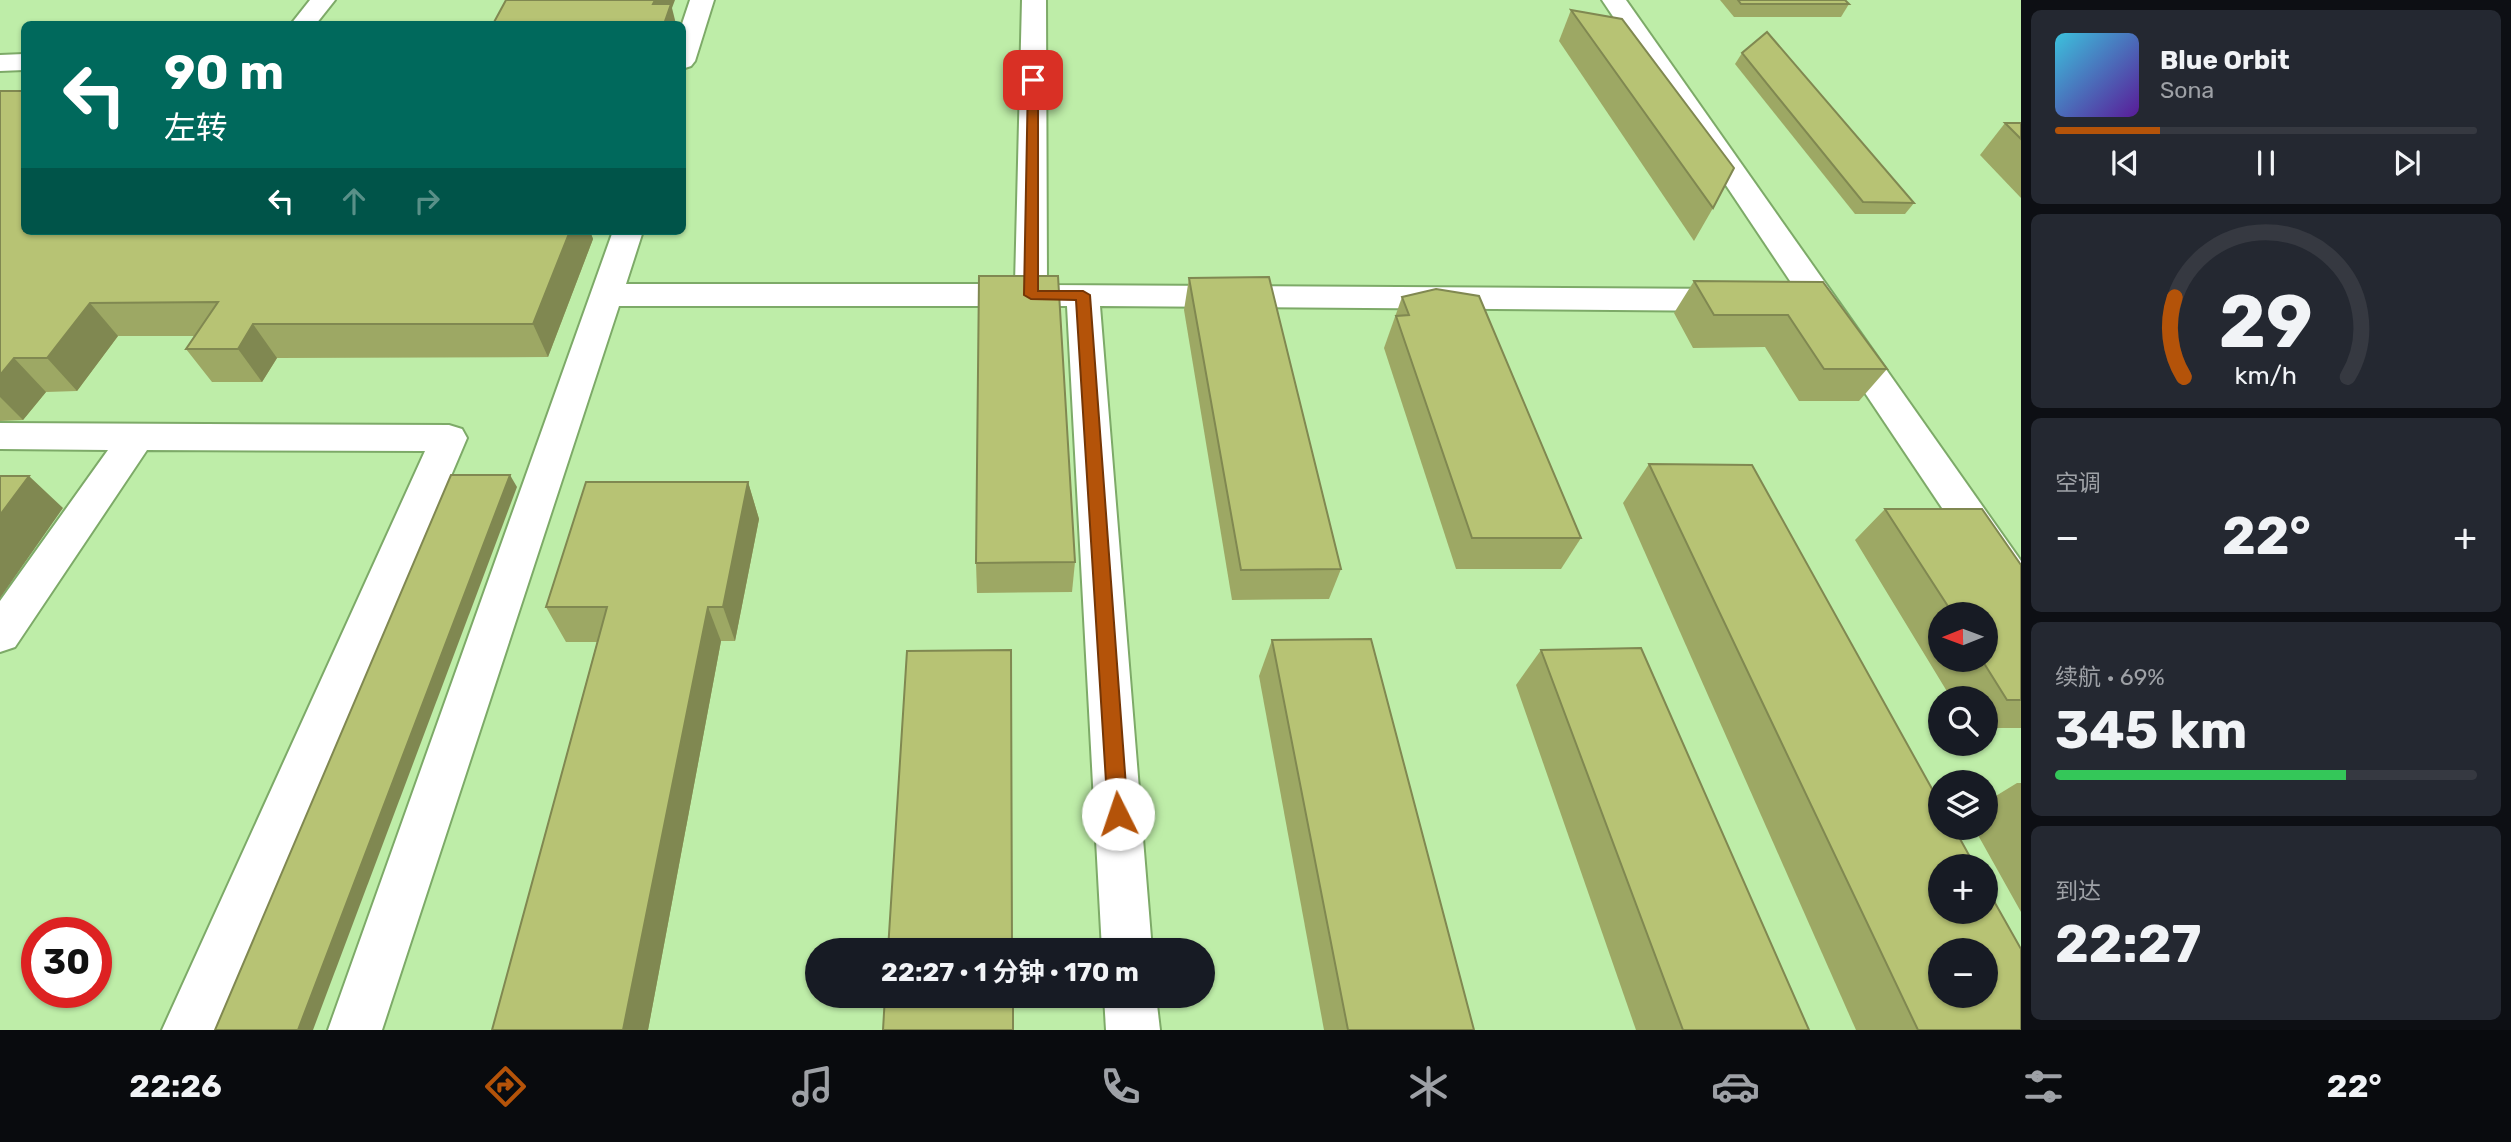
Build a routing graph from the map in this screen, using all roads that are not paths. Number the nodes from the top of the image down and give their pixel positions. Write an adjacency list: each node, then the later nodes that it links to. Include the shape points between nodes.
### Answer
1 (323, 0): 5 (street)
2 (702, 0): 6 (street)
3 (1034, 0): 11 (street)
4 (1614, 0): 13 (street)
5 (306, 21)
6 (686, 49)
7 (0, 62): 8 (street)
8 (21, 62)
9 (627, 235): 10 (street)
10 (608, 295): 11 (street); 21 (street)
11 (1031, 295): 12 (street)
12 (1083, 295): 13 (street); 18 (street)
13 (1821, 301): 16 (street)
14 (0, 436): 15 (street)
15 (137, 437): 17 (street); 20 (street, via 449,438)
16 (2021, 593)
17 (0, 634)
18 (1126, 938)
19 (1131, 1008): 22 (street)
20 (189, 1030)
21 (355, 1030)
22 (1133, 1030)

